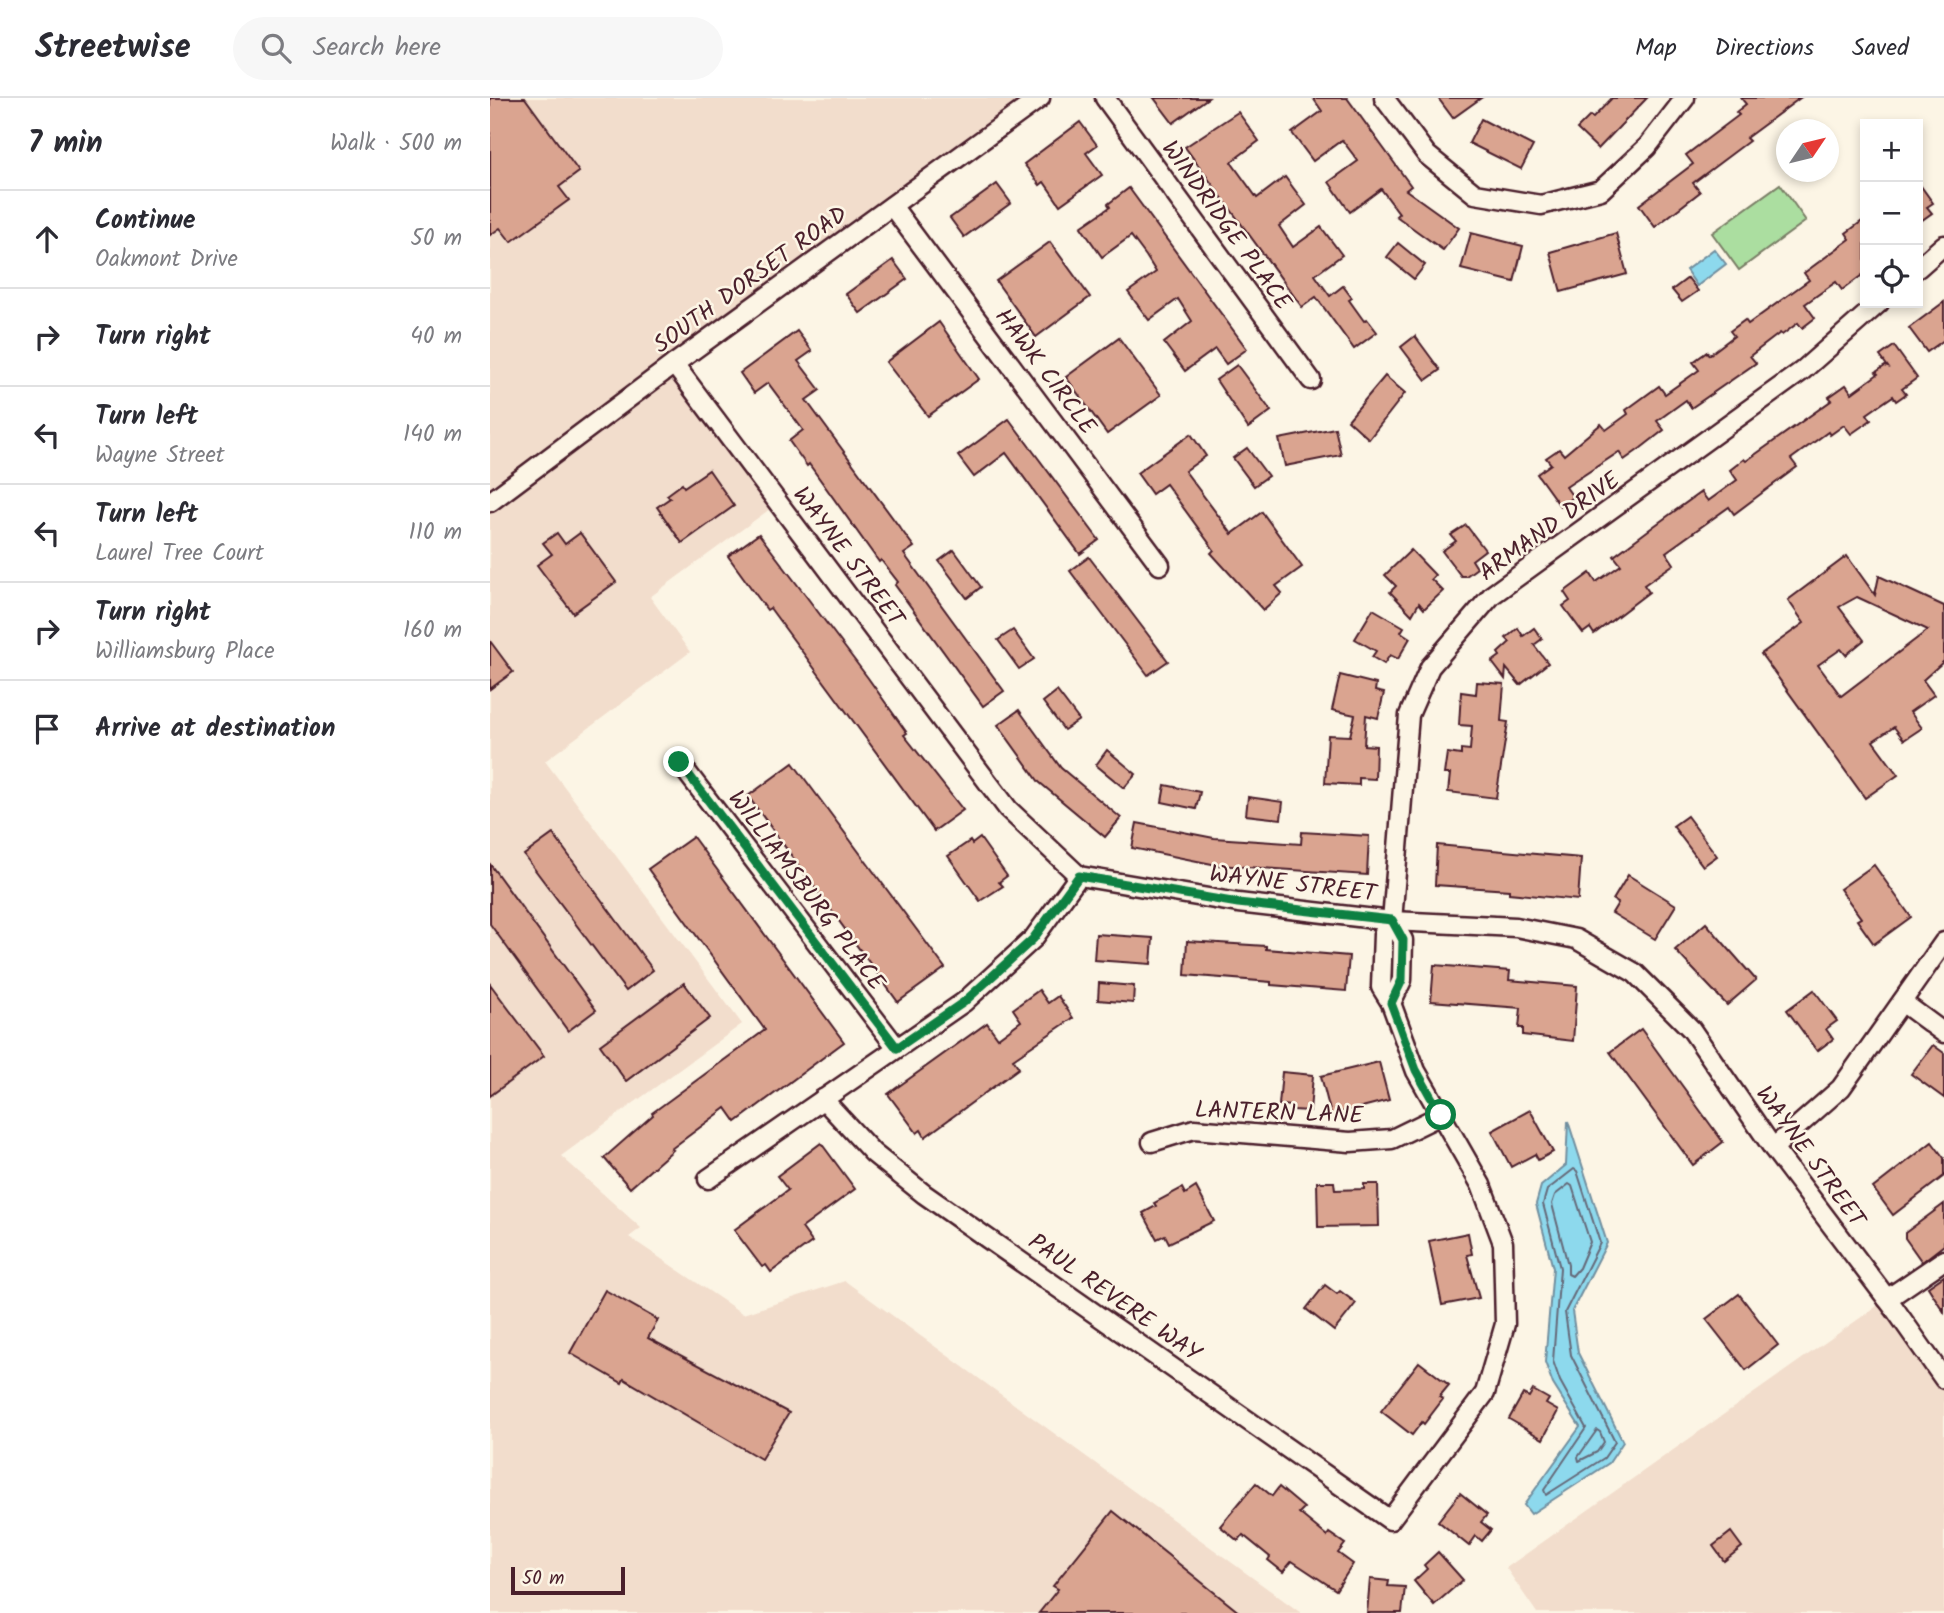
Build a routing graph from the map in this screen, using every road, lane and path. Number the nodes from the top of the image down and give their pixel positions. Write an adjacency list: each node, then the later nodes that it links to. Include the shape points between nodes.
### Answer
1 (1040, 98): 5 (street, SOUTH DORSET ROAD)
2 (1105, 98): 10 (street, WINDRIDGE PLACE)
3 (1384, 98): 4 (street, via 1427,155 1475,194 1541,205 1601,190 1647,147)
4 (1685, 98)
5 (892, 206): 9 (street, SOUTH DORSET ROAD); 12 (street, HAWK CIRCLE)
6 (1944, 245): 7 (street)
7 (1923, 264)
8 (1873, 308): 15 (street, ARMAND DRIVE, via 1802,371 1492,595 1430,667 1409,715)
9 (674, 364): 11 (street, SOUTH DORSET ROAD); 14 (street, WAYNE STREET, via 1008,810)
10 (1311, 380)
11 (490, 502)
12 (1160, 565)
13 (679, 762): 19 (street, WILLIAMSBURG PLACE)
14 (1079, 876): 15 (street, WAYNE STREET, via 1238,903); 19 (street, via 1033,939 964,1002)
15 (1392, 920): 21 (street, ARMAND DRIVE, via 1383,934 1381,987 1416,1070); 23 (street, WAYNE STREET, via 1516,927 1576,939 1635,973 1691,1029)
16 (1944, 942): 17 (street)
17 (1902, 1002): 18 (street); 23 (street, via 1841,1088)
18 (1944, 1033)
19 (897, 1048): 20 (street)
20 (823, 1099): 24 (street); 28 (street, PAUL REVERE WAY, via 873,1153 925,1194)
21 (1441, 1115): 22 (street, LANTERN LANE, via 1392,1139 1350,1142 1194,1129); 28 (street, ARMAND DRIVE, via 1481,1185 1503,1243 1505,1324 1485,1393)
22 (1152, 1142)
23 (1773, 1148): 26 (street, WAYNE STREET)
24 (708, 1179)
25 (1944, 1260): 26 (street)
26 (1887, 1299): 27 (street, WAYNE STREET)
27 (1944, 1379)
28 (1390, 1520)

